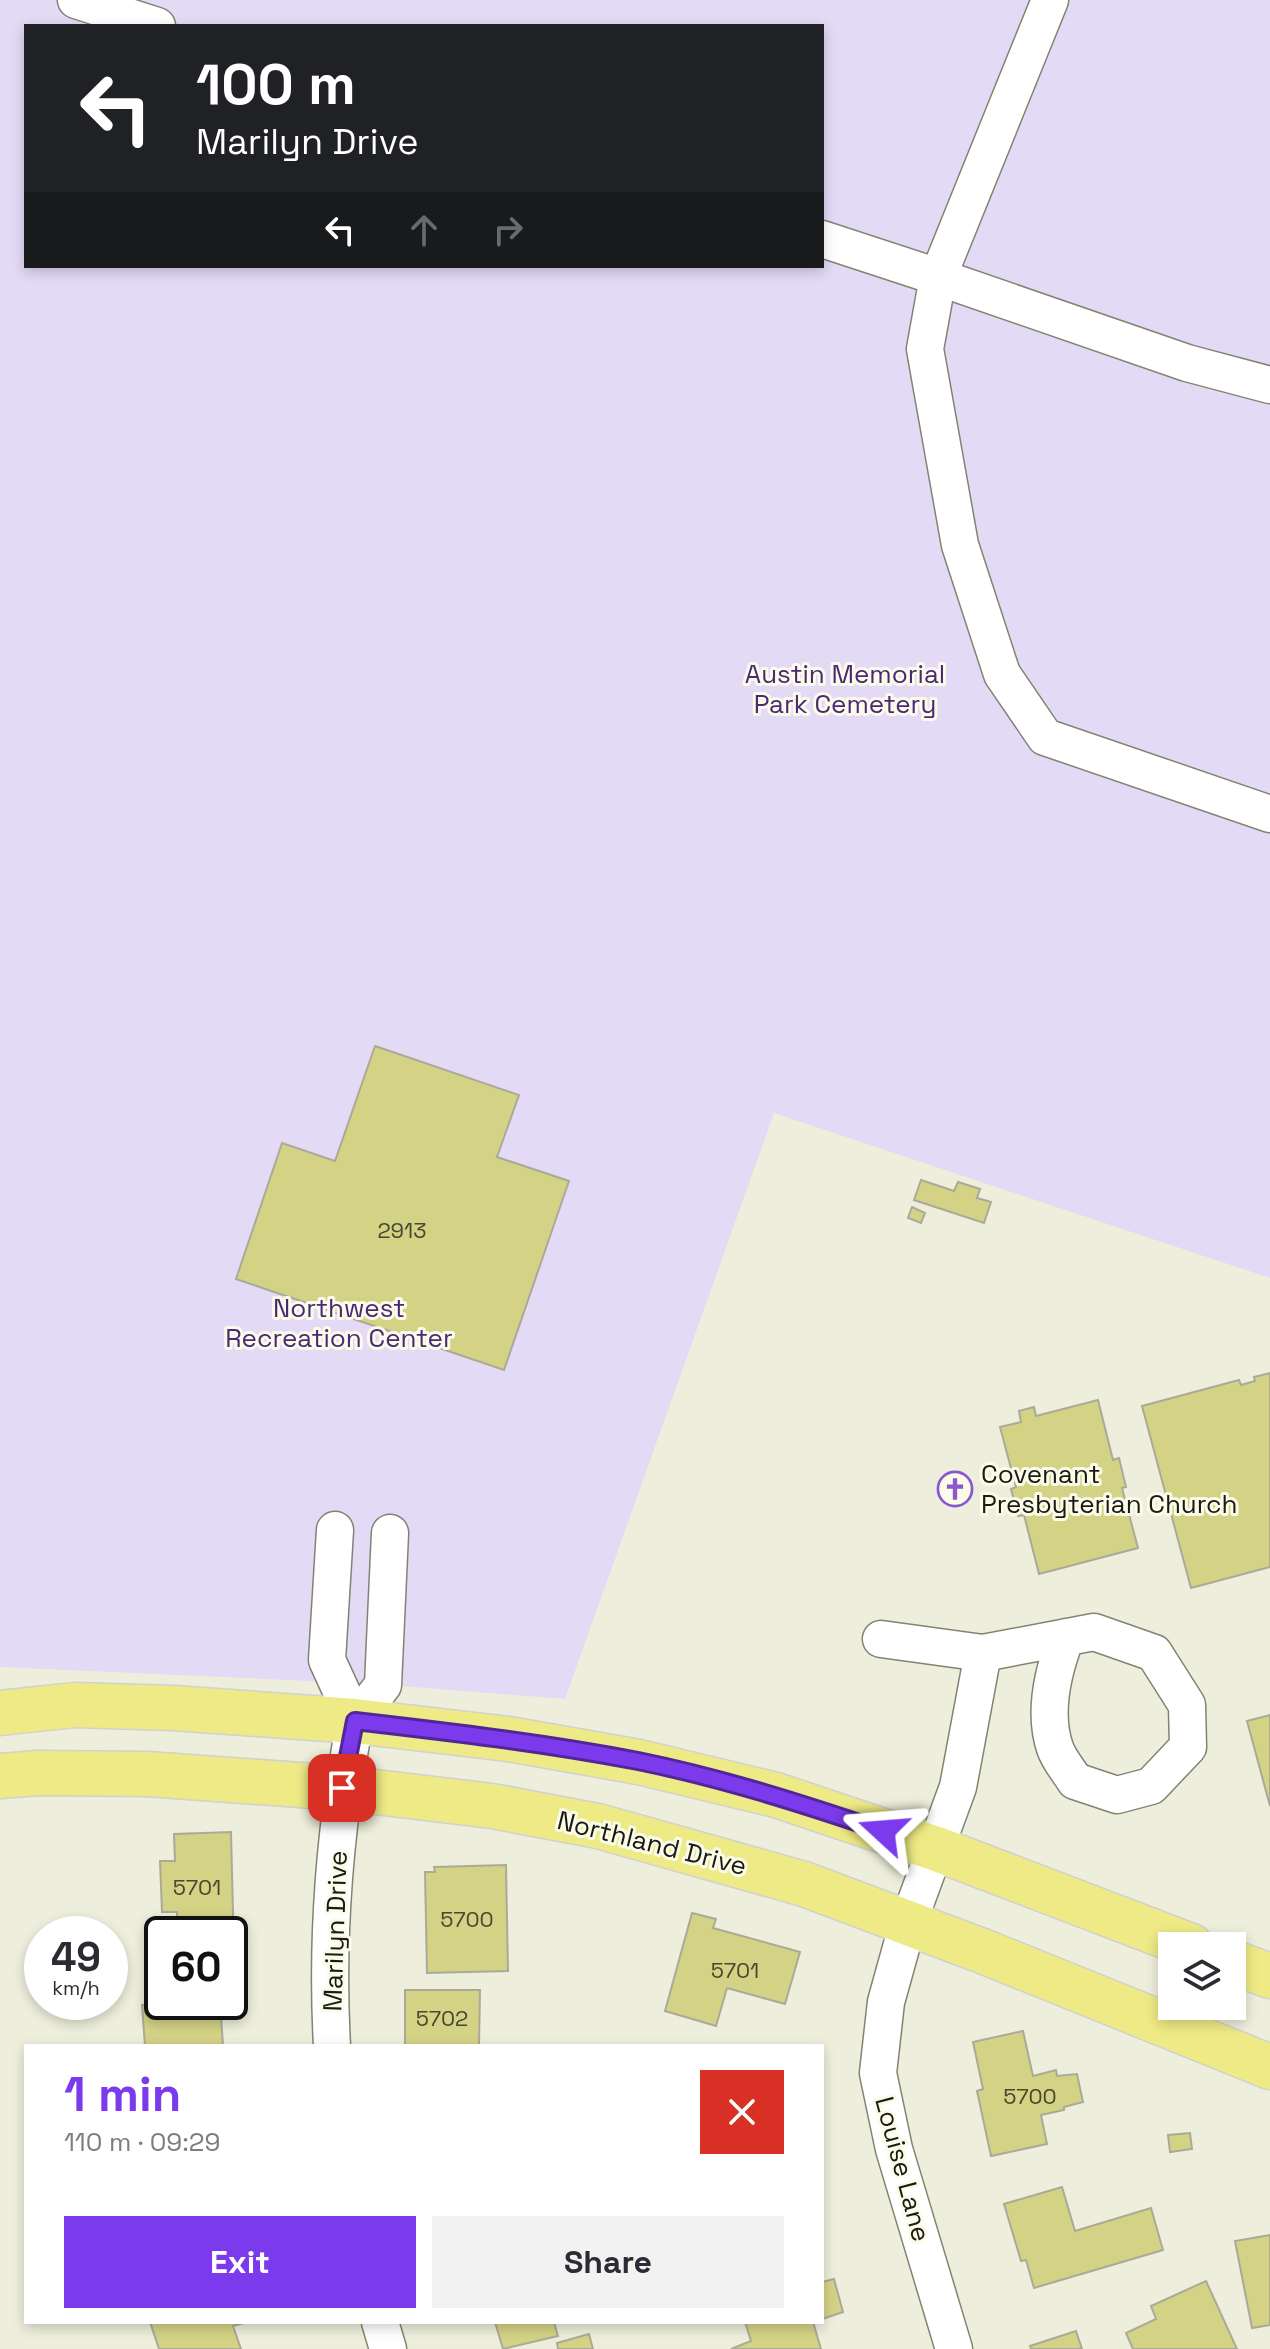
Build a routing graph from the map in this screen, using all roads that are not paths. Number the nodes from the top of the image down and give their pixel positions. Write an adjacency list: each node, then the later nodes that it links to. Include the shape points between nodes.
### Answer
1 (76, 0): 3 (street)
2 (1050, 0): 5 (street)
3 (151, 24)
4 (824, 240): 5 (street)
5 (938, 277): 6 (street, via 1187,363); 7 (street, via 925,349 960,545 1002,674 1045,737)
6 (1270, 385)
7 (1270, 814)
8 (335, 1530): 14 (street, via 327,1660)
9 (390, 1533): 14 (street, via 383,1685)
10 (1066, 1637): 10 (street, via 1094,1632 1154,1653 1187,1705 1188,1747 1151,1786 1117,1795 1075,1781 1055,1748 1049,1701); 12 (street)
11 (881, 1639): 12 (street)
12 (983, 1653): 17 (street, Louise Lane, via 958,1787)
13 (0, 1713): 14 (main road, via 75,1705)
14 (355, 1721): 16 (street, Marilyn Drive); 17 (main road, via 508,1739 639,1762 776,1795)
15 (0, 1776): 16 (main road, Northland Drive, via 147,1774)
16 (342, 1788): 18 (main road, Northland Drive, via 492,1806 598,1826 804,1884); 22 (street, Marilyn Drive, via 329,1982)
17 (937, 1849): 18 (street, Louise Lane); 19 (main road)
18 (908, 1923): 23 (main road, Northland Drive); 26 (street, Louise Lane, via 886,2002 878,2073 894,2149)
19 (1158, 1933)
20 (1246, 1967): 21 (main road)
21 (1270, 1976)
22 (332, 2044)
23 (1270, 2067)
24 (381, 2324): 25 (street)
25 (388, 2349)
26 (954, 2349)

